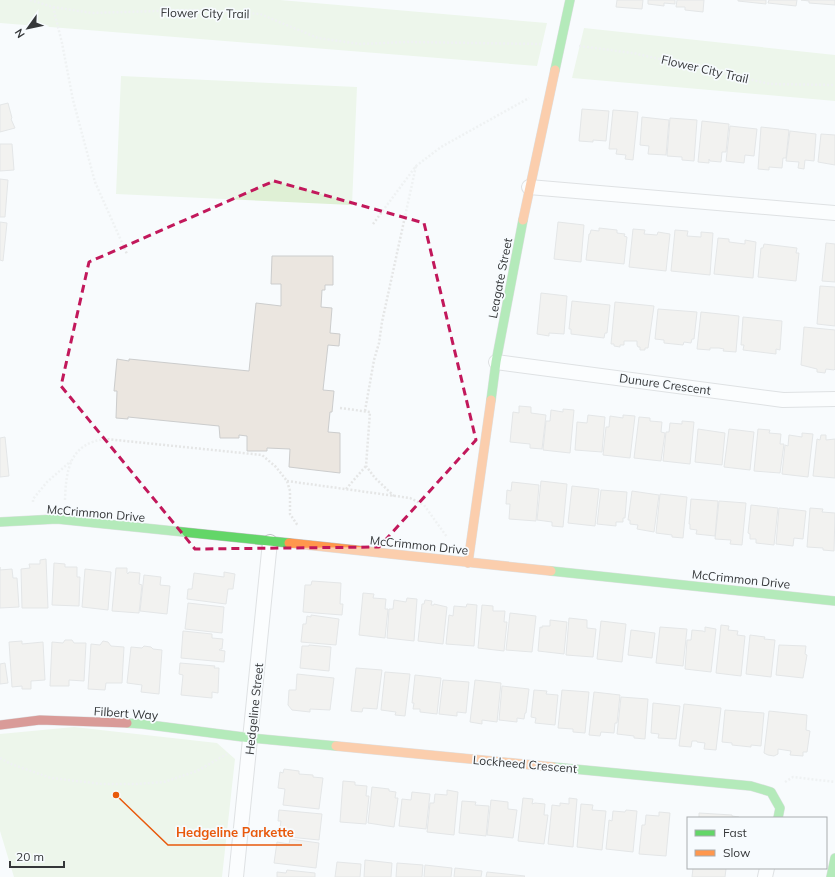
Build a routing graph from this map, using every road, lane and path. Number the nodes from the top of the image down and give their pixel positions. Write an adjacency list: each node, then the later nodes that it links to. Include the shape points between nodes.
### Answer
1 (30, 0): 3 (path, Flower City Trail)
2 (570, 0): 9 (street, Leagate Street)
3 (53, 7): 4 (path, Flower City Trail, via 92,13 216,10 260,14 318,38 360,44); 12 (path, via 73,100 95,182)
4 (544, 44)
5 (576, 46): 6 (path, Flower City Trail, via 633,53 770,84)
6 (835, 86)
7 (532, 97): 8 (path, via 440,147)
8 (416, 166): 11 (path); 16 (path)
9 (529, 187): 10 (street); 13 (street, Leagate Street)
10 (835, 213)
11 (373, 224)
12 (127, 254)
13 (496, 362): 14 (street, Dunure Crescent, via 783,400); 28 (street, Leagate Street)
14 (835, 399)
15 (340, 408): 16 (path)
16 (365, 411): 18 (path, via 370,412)
17 (71, 460): 19 (path, via 86,444 106,439 262,455); 22 (path, via 33,499); 23 (path, via 65,486)
18 (366, 466): 20 (path); 21 (path)
19 (287, 481): 20 (path); 27 (path, via 290,491 290,514 297,523)
20 (346, 489): 21 (path)
21 (394, 496): 25 (path, via 410,498 424,504)
22 (34, 520): 23 (street, McCrimmon Drive); 24 (street, McCrimmon Drive)
23 (64, 520): 26 (street, McCrimmon Drive)
24 (0, 522)
25 (447, 537)
26 (270, 542): 27 (street, McCrimmon Drive); 31 (street, Hedgeline Street)
27 (304, 545): 28 (street, McCrimmon Drive)
28 (468, 563): 29 (street, McCrimmon Drive)
29 (835, 601)
30 (0, 725): 31 (street, Filbert Way, via 40,720 142,724)
31 (251, 738): 32 (path, via 197,771 164,782 102,784 52,778); 34 (street, Lockheed Crescent, via 751,786); 37 (street, Hedgeline Street)
32 (0, 758)
33 (835, 782): 34 (path, via 793,776)
34 (771, 792): 35 (street, via 780,808)
35 (778, 817)
36 (835, 858): 38 (street)
37 (236, 877)
38 (831, 877)

